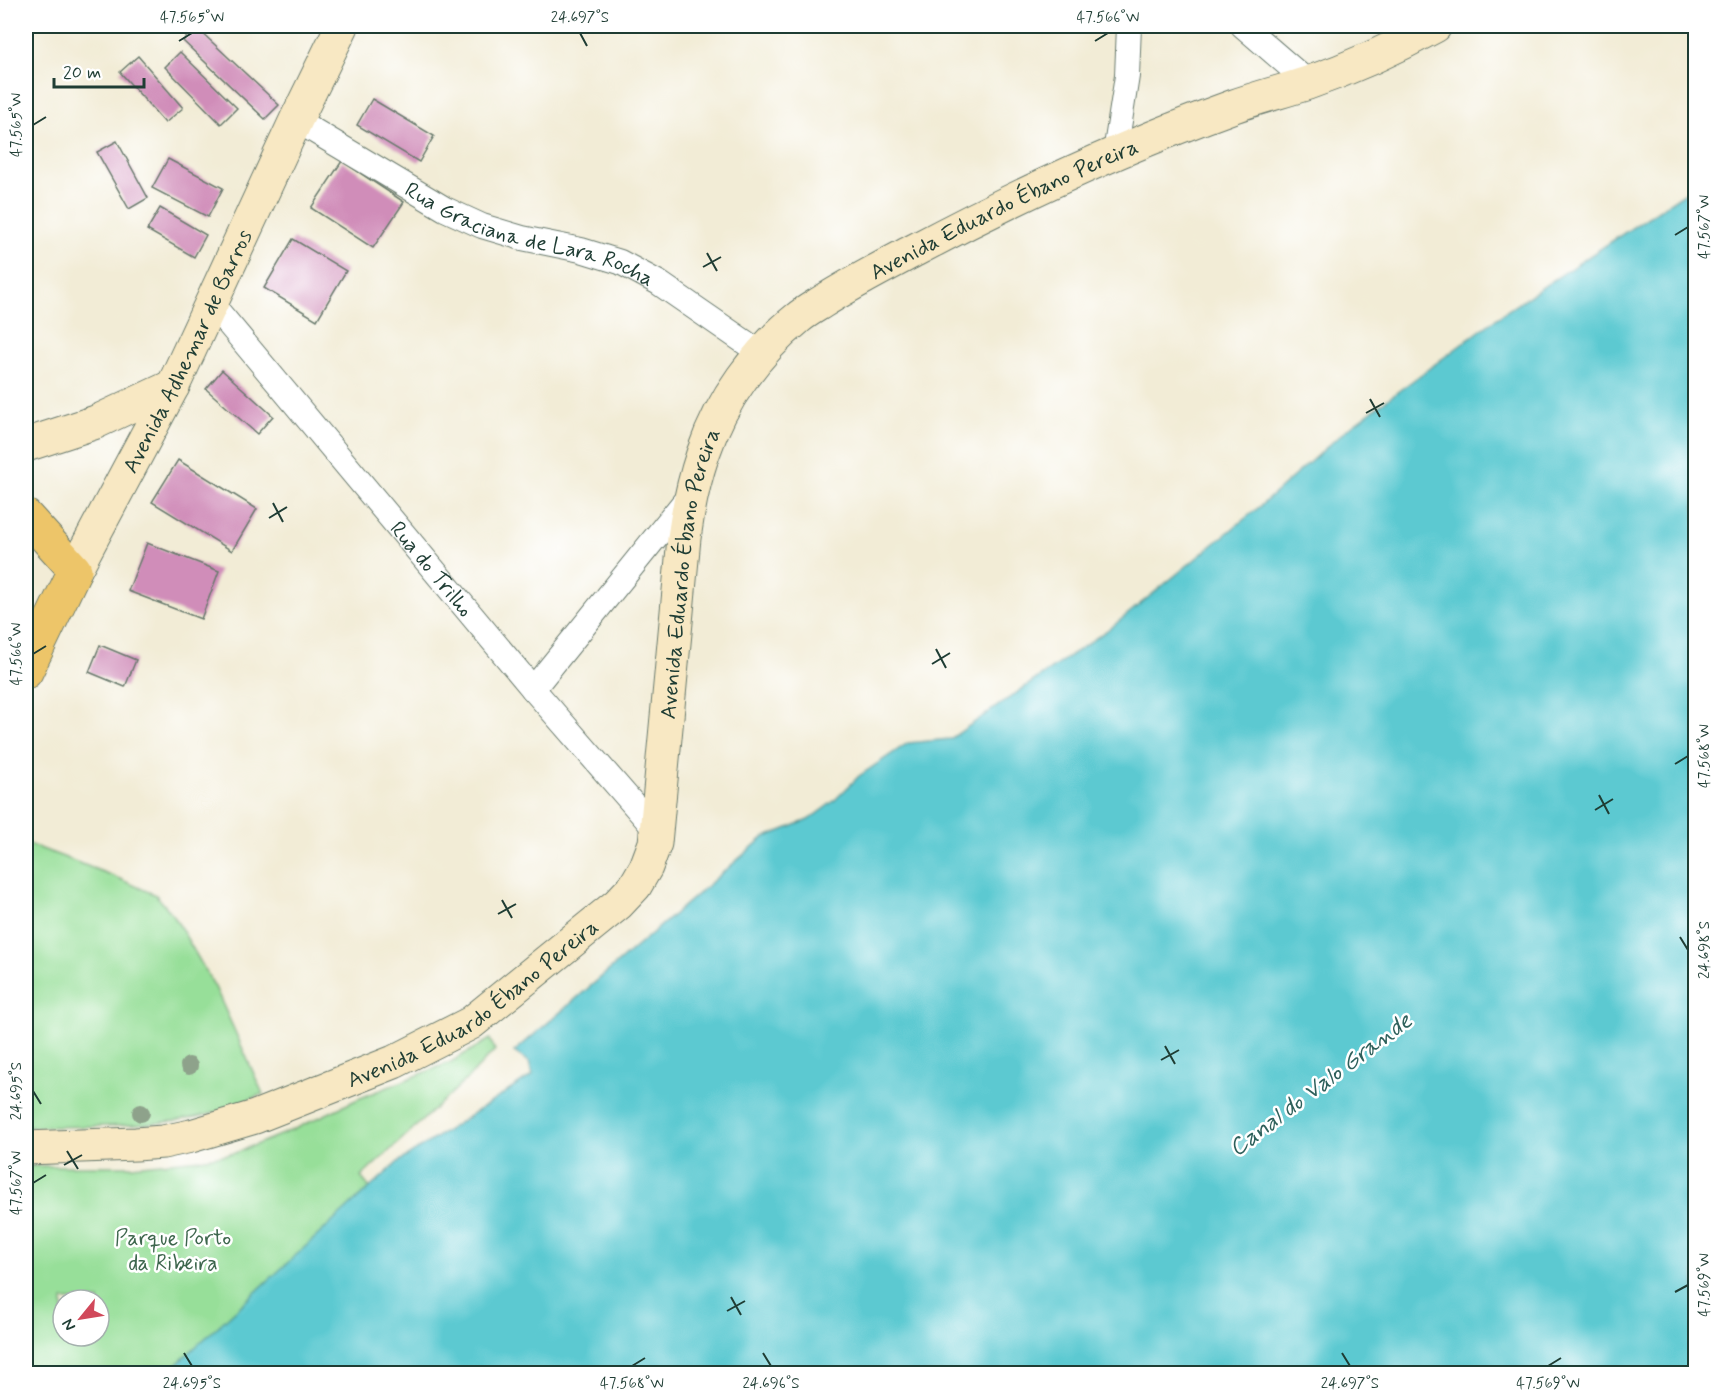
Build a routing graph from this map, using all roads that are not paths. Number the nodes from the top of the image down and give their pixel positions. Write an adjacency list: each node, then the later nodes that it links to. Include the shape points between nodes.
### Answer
1 (342, 26): 6 (main road, Avenida Adhemar de Barros)
2 (1129, 26): 7 (street, via 1127,76)
3 (1243, 26): 5 (street)
4 (1435, 26): 5 (main road, Avenida Eduardo Ébano Pereira)
5 (1309, 83): 7 (main road, Avenida Eduardo Ébano Pereira, via 1236,105)
6 (296, 120): 8 (main road, Avenida Adhemar de Barros); 9 (street, Rua Graciana de Lara Rocha, via 445,209 482,226 620,262 659,283)
7 (1115, 153): 9 (main road, Avenida Eduardo Ébano Pereira, via 852,283 798,318)
8 (212, 304): 10 (main road, Avenida Adhemar de Barros); 16 (street, Rua do Trilho)
9 (762, 354): 12 (main road, Avenida Eduardo Ébano Pereira, via 741,379 718,418)
10 (173, 386): 11 (main road, via 96,422); 14 (main road, Avenida Adhemar de Barros)
11 (26, 445)
12 (689, 496): 16 (street); 17 (main road, Avenida Eduardo Ébano Pereira)
13 (26, 516): 14 (main road)
14 (75, 570): 15 (main road, Avenida Adhemar de Barros)
15 (26, 672)
16 (533, 688): 17 (street, Rua do Trilho)
17 (655, 829): 18 (main road, Avenida Eduardo Ébano Pereira, via 655,843 646,867 618,904 471,1023 394,1062 224,1127 163,1142)
18 (29, 1147)

